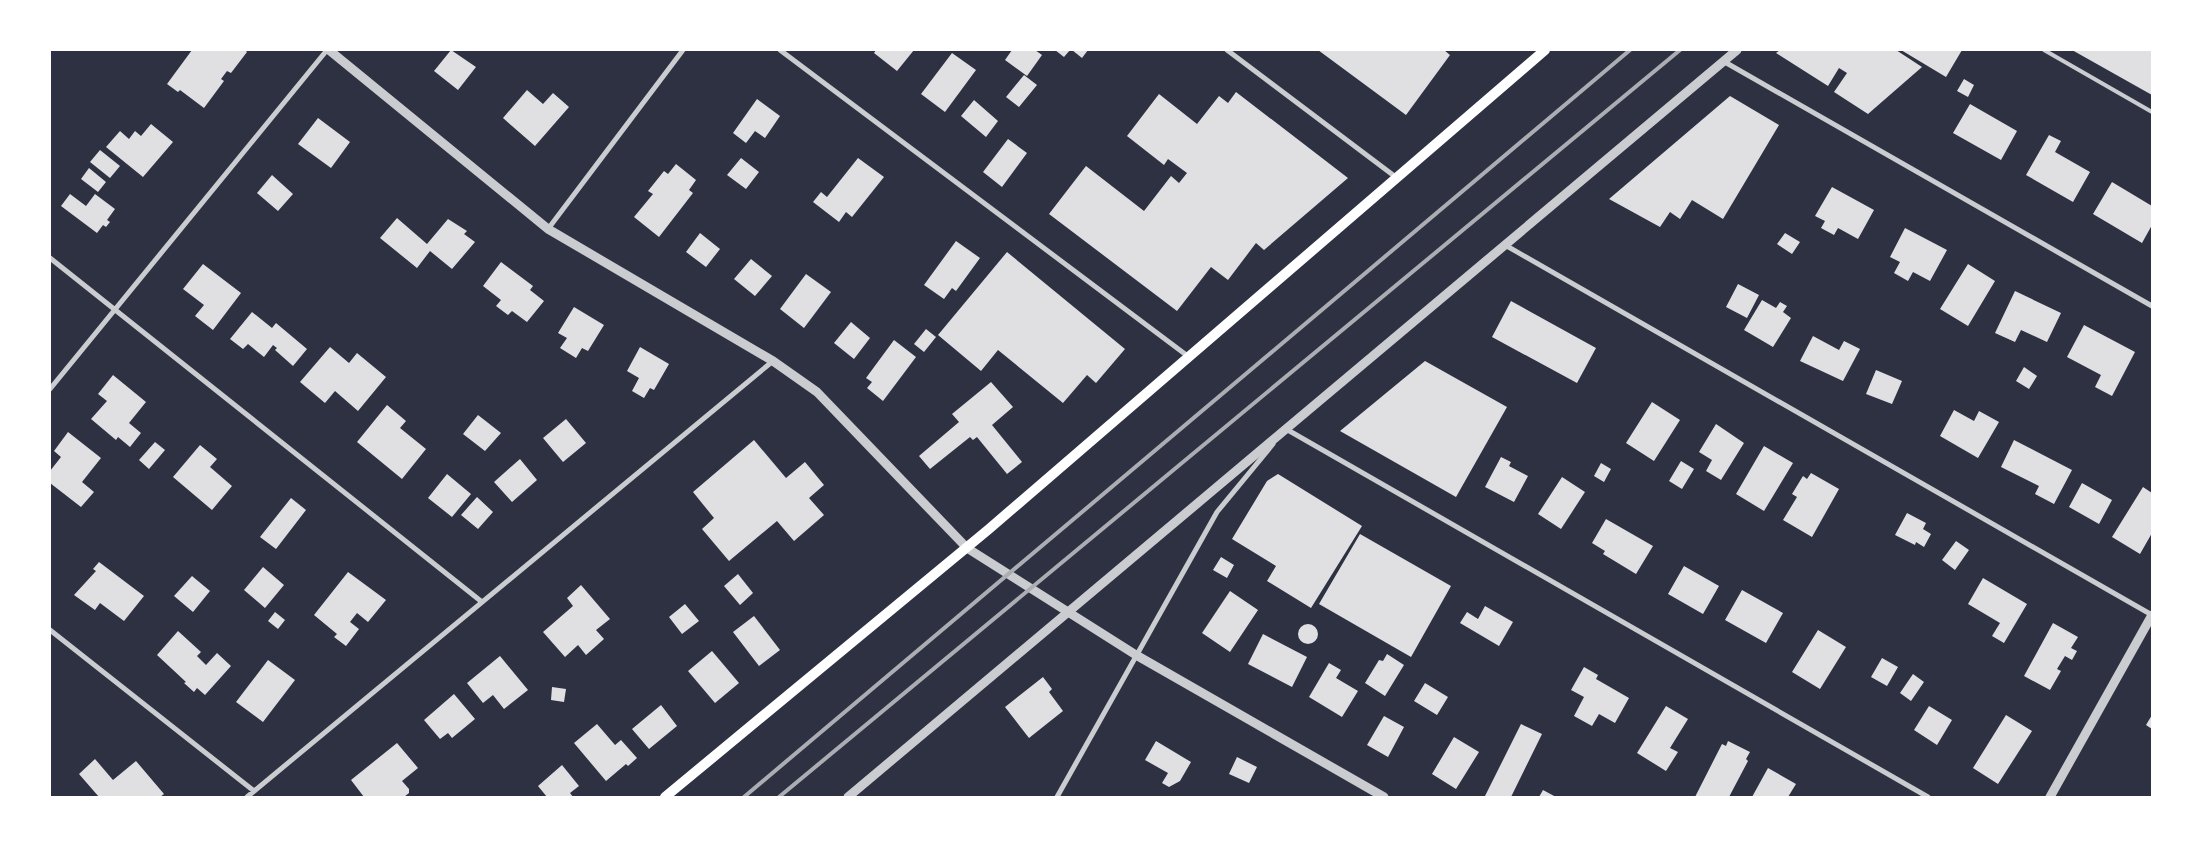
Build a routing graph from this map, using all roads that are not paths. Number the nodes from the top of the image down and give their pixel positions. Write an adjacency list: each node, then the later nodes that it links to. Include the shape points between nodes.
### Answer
1 (328, 50): 11 (street); 15 (street)
2 (683, 50): 11 (street)
3 (780, 50): 16 (street)
4 (1227, 50): 10 (street)
5 (1545, 50): 10 (main road)
6 (1737, 50): 8 (street)
7 (2044, 50): 9 (lane)
8 (1723, 61): 12 (street); 14 (street)
9 (2152, 112)
10 (1398, 178): 16 (main road)
11 (548, 229): 17 (street)
12 (1504, 245): 19 (street); 23 (street)
13 (50, 258): 15 (street)
14 (2152, 306)
15 (114, 311): 18 (street); 21 (street)
16 (1190, 357): 20 (main road)
17 (773, 361): 20 (street, via 817,392); 21 (street)
18 (50, 389)
19 (1286, 428): 22 (street); 25 (street, via 1217,512); 32 (street)
20 (967, 548): 22 (street); 28 (main road)
21 (482, 602): 26 (street)
22 (1068, 614): 25 (street); 29 (street)
23 (2152, 615): 33 (street)
24 (50, 630): 26 (street)
25 (1136, 656): 30 (street); 31 (street)
26 (254, 791): 27 (street)
27 (246, 797)
28 (665, 797)
29 (848, 797)
30 (1057, 797)
31 (1384, 797)
32 (1928, 797)
33 (2050, 797)

